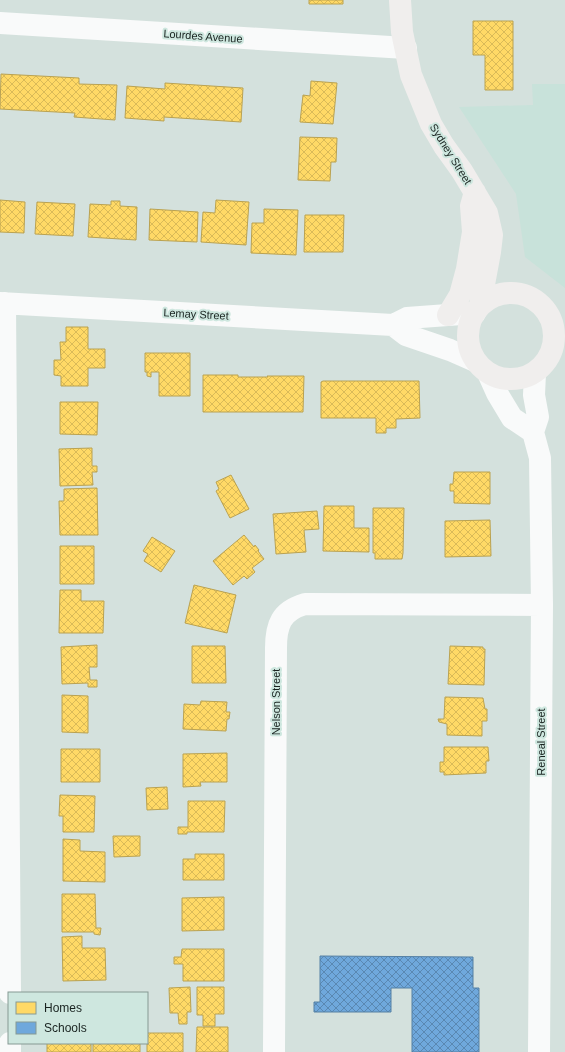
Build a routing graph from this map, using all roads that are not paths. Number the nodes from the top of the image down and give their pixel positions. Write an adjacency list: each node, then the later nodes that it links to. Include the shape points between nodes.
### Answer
1 (400, 0): 3 (street, Sydney Street)
2 (0, 23): 3 (street, Lourdes Avenue)
3 (406, 48): 4 (street, Sydney Street, via 411,75 431,124)
4 (475, 192): 7 (street, Sydney Street, via 487,213 492,235); 8 (street, via 471,206 473,232 467,268 460,295)
5 (2, 303): 10 (street, Lemay Street); 16 (street)
6 (541, 305): 7 (street, via 525,296 508,293 490,298); 9 (street); 13 (street, via 551,320 555,338 546,363)
7 (477, 310): 8 (street, Lemay Street); 12 (street, via 469,326 468,344)
8 (448, 315): 10 (street, Lemay Street, via 408,318)
9 (565, 316)
10 (393, 325): 12 (street, via 406,335 450,350)
11 (565, 363): 13 (street)
12 (482, 367): 13 (street, via 506,379 515,380); 14 (street, via 512,418)
13 (537, 371): 14 (street, Reneal Street, via 534,395 538,417)
14 (533, 432): 15 (street, Reneal Street, via 540,458)
15 (542, 605): 17 (street, Nelson Street, via 305,604 288,612 279,623 276,632); 18 (street, Reneal Street)
16 (10, 992)
17 (274, 1052)
18 (539, 1052)

